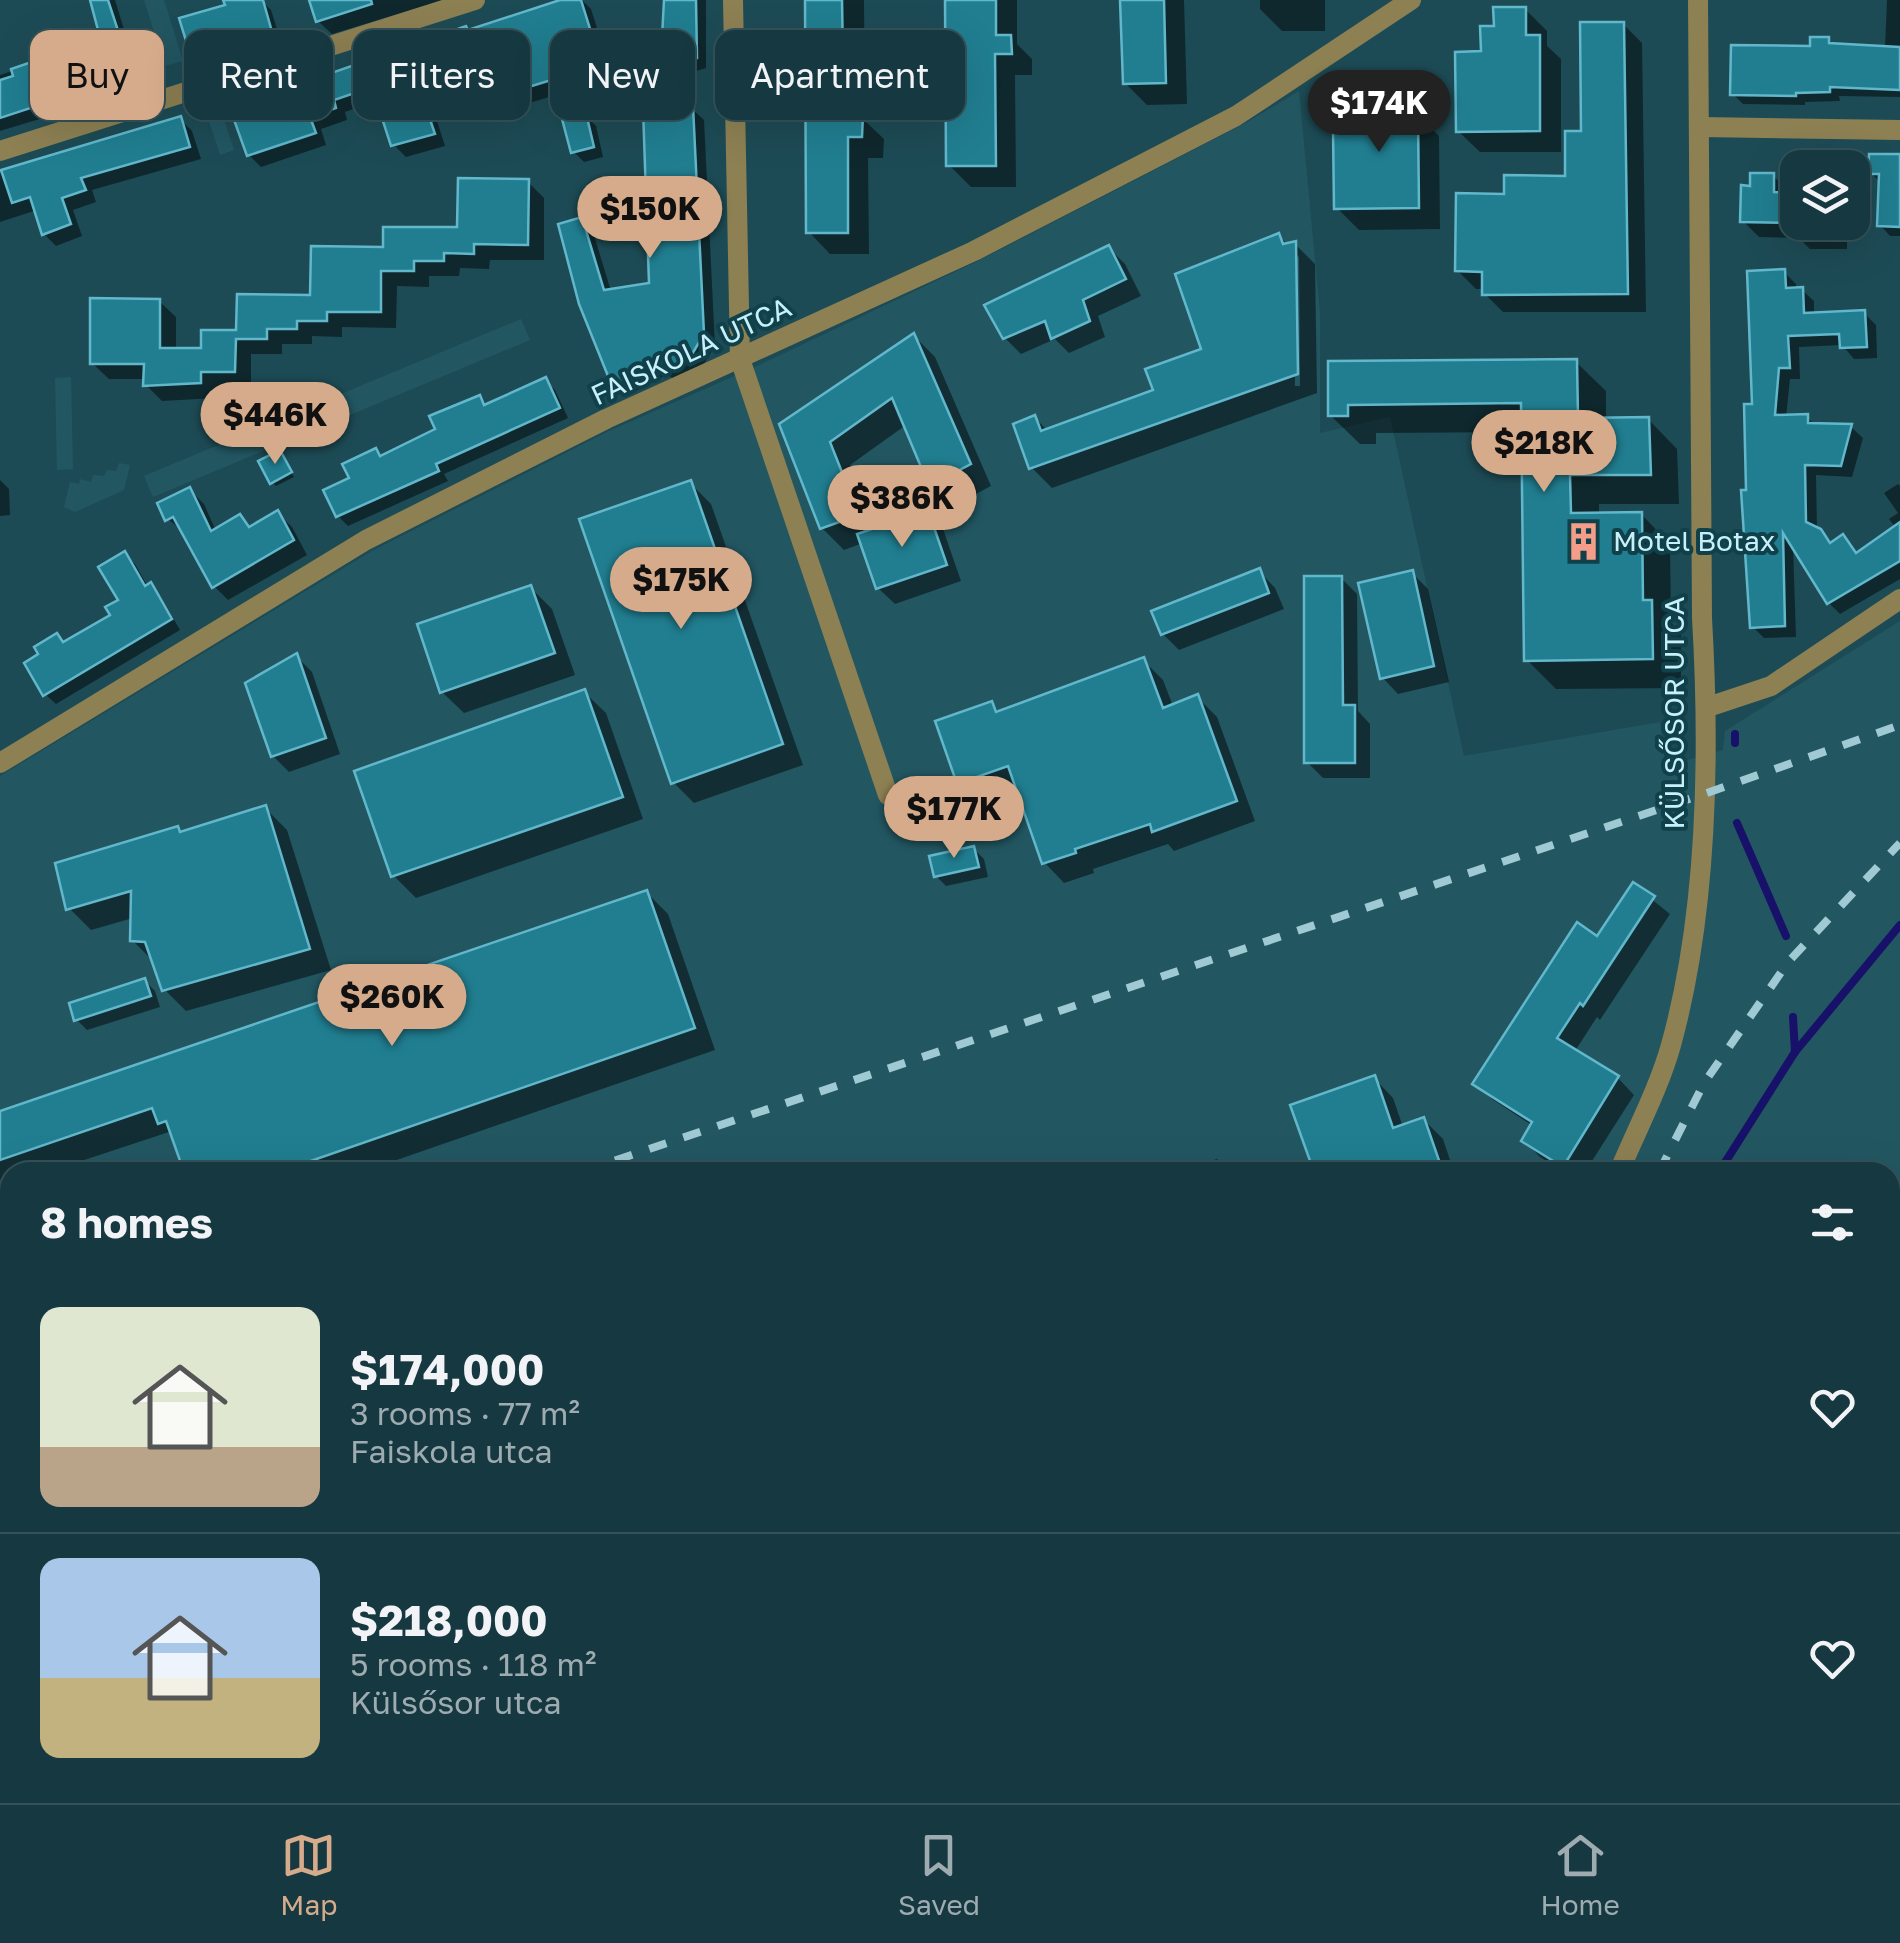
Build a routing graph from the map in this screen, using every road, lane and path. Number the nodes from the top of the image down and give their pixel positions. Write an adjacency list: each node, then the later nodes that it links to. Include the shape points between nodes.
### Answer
1 (475, 0): 7 (street)
2 (733, 0): 8 (street)
3 (1410, 0): 8 (street, FAISKOLA UTCA, via 1236,116 974,250)
4 (1698, 0): 5 (street, KÜLSŐSOR UTCA)
5 (1701, 127): 6 (street); 10 (street, KÜLSŐSOR UTCA)
6 (1900, 130)
7 (0, 151)
8 (740, 359): 11 (street, FAISKOLA UTCA, via 366,540); 12 (street)
9 (1900, 599): 10 (street, via 1772,686)
10 (1708, 707): 13 (street, KÜLSŐSOR UTCA, via 1690,968 1670,1049)
11 (0, 763)
12 (888, 795)
13 (1623, 1162)

